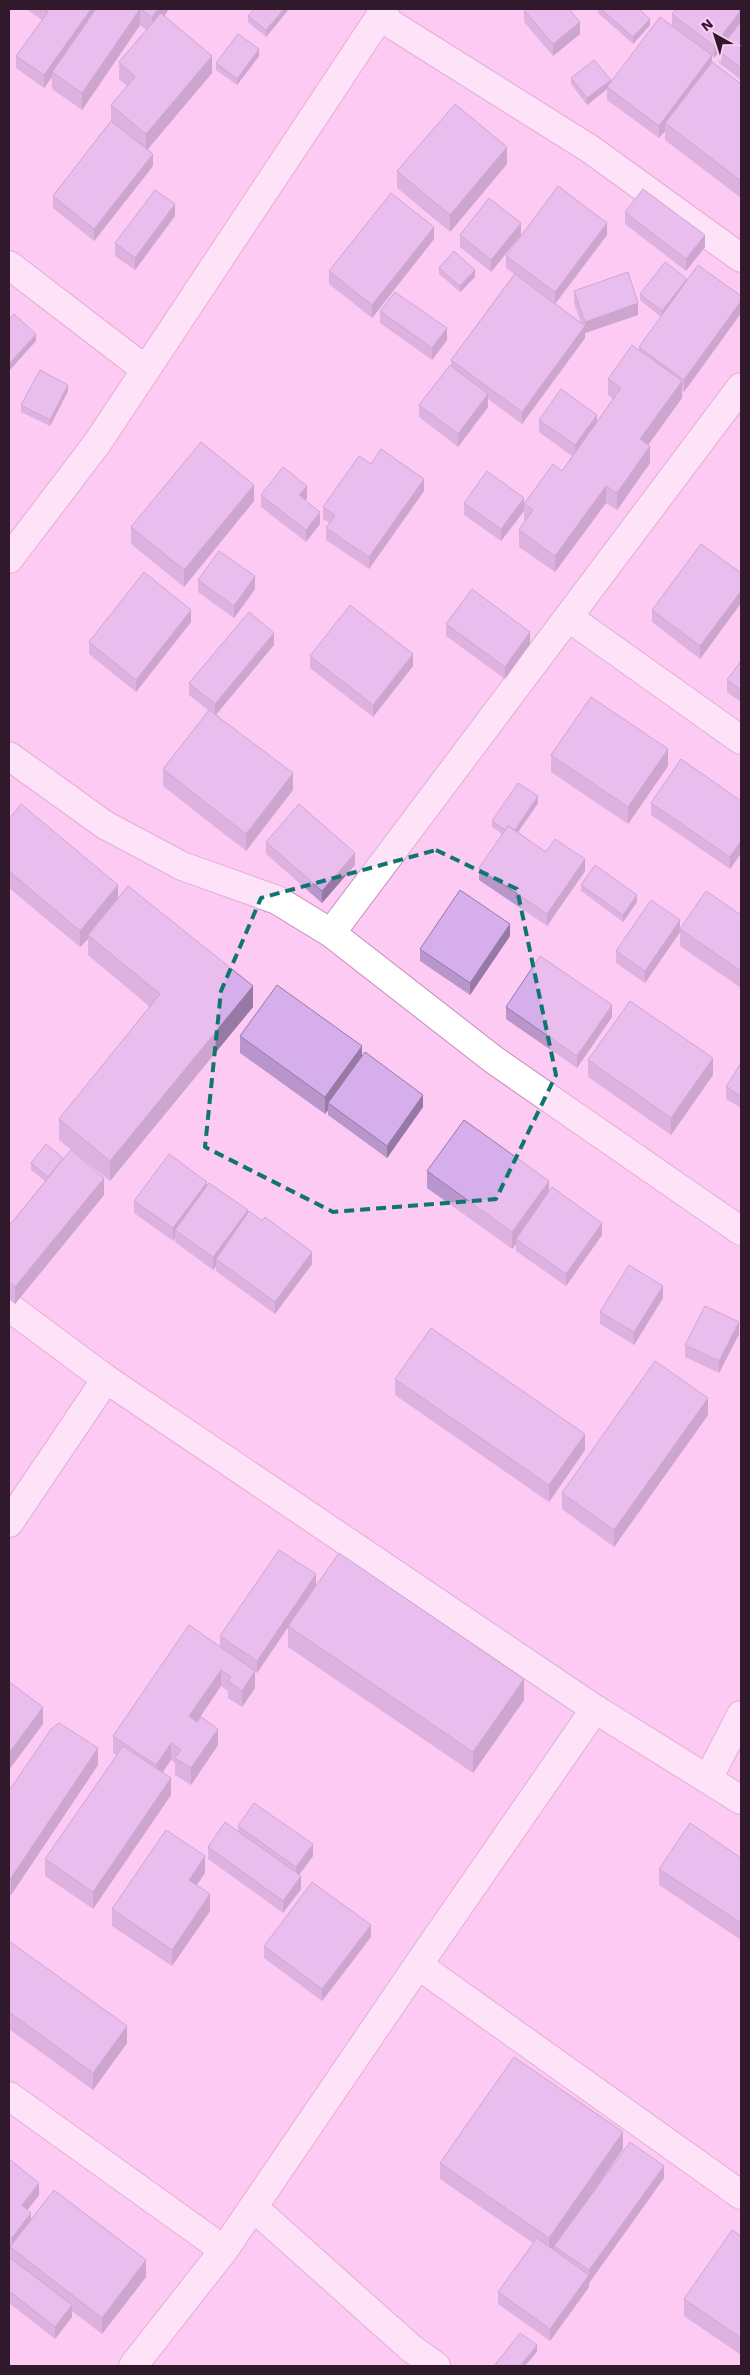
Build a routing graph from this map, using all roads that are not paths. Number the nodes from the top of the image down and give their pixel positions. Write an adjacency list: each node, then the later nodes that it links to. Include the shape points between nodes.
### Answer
1 (382, 13): 2 (street, via 590,148); 4 (street)
2 (741, 258)
3 (9, 265): 4 (street)
4 (146, 370): 6 (street, via 98,442)
5 (741, 387): 7 (street)
6 (9, 559)
7 (568, 617): 8 (street); 10 (street)
8 (741, 740)
9 (9, 756): 10 (street, via 105,825 182,866 277,900)
10 (331, 933): 11 (street, via 494,1060)
11 (741, 1231)
12 (9, 1307): 13 (street)
13 (106, 1379): 14 (street); 15 (street)
14 (9, 1523)
15 (595, 1709): 17 (street); 19 (street)
16 (741, 1715): 17 (street)
17 (708, 1779): 18 (street)
18 (741, 1800)
19 (418, 1964): 21 (street); 22 (street)
20 (9, 2096): 23 (street)
21 (741, 2195)
22 (254, 2208): 23 (street); 25 (street, via 404,2343)
23 (224, 2250): 24 (street)
24 (133, 2366)
25 (436, 2366)

